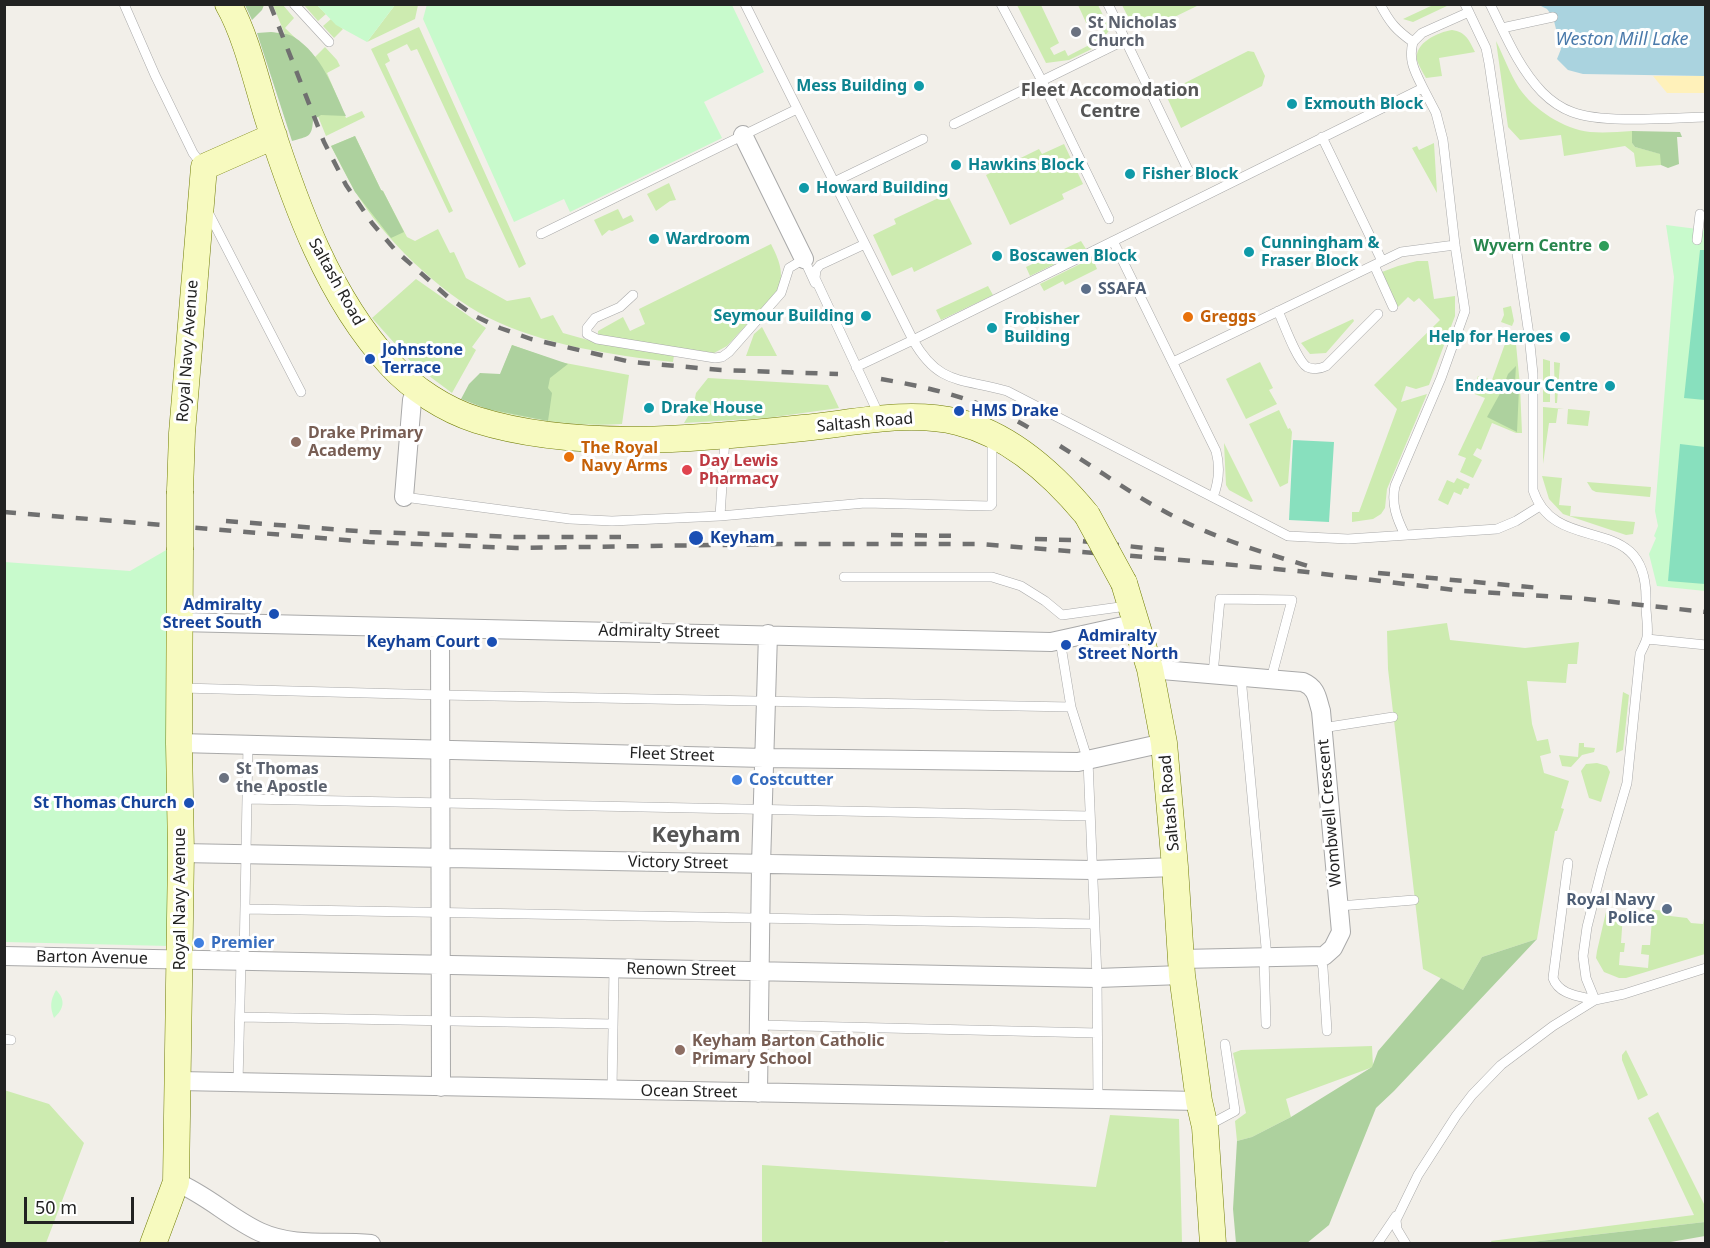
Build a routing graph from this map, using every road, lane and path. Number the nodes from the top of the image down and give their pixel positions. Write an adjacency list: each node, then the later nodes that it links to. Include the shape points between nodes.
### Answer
1 (124, 4): 24 (lane, via 154,75)
2 (228, 4): 21 (main road, Saltash Road)
3 (294, 4): 13 (lane)
4 (745, 4): 17 (lane)
5 (1001, 4): 15 (lane)
6 (1108, 4): 12 (lane)
7 (1380, 4): 14 (lane, via 1389,23)
8 (1490, 4): 11 (lane)
9 (1467, 8): 14 (lane); 52 (lane, via 1489,63 1529,335 1533,484)
10 (1553, 17): 11 (lane)
11 (1502, 28): 18 (lane, via 1535,84 1548,98 1571,112 1612,118)
12 (1125, 40): 15 (lane); 25 (lane)
13 (329, 42)
14 (1413, 42): 16 (lane, via 1412,63)
15 (1042, 81): 19 (lane); 29 (lane)
16 (1423, 88): 22 (lane); 34 (lane, via 1436,113 1443,140)
17 (797, 109): 20 (lane); 26 (lane)
18 (1706, 117)
19 (954, 124)
20 (743, 135): 30 (lane); 35 (street)
21 (274, 136): 24 (main road); 45 (main road, Saltash Road, via 303,218 346,307 392,367)
22 (1322, 137): 32 (lane); 36 (lane)
23 (924, 139): 26 (lane)
24 (204, 167): 27 (main road, Royal Navy Avenue)
25 (1189, 172)
26 (834, 182): 33 (lane)
27 (201, 199): 46 (lane); 57 (main road, Royal Navy Avenue, bridge, via 177,482)
28 (1701, 214): 31 (lane)
29 (1109, 219)
30 (541, 234)
31 (1697, 240)
32 (1113, 241): 42 (lane); 43 (lane)
33 (865, 244): 37 (lane, via 820,265); 42 (lane)
34 (1455, 245): 36 (lane, via 1401,252); 54 (lane, via 1465,317 1395,486 1396,514)
35 (804, 259): 37 (lane); 38 (lane, via 791,266 781,293 722,357 597,339 587,334 592,320 620,307)
36 (1378, 263): 39 (lane); 40 (lane)
37 (815, 283): 44 (lane)
38 (633, 295)
39 (1393, 307)
40 (1278, 311): 41 (lane, via 1302,362 1315,369 1326,366); 43 (lane)
41 (1378, 314)
42 (913, 340): 44 (lane); 51 (lane, via 928,364 943,374 1007,391)
43 (1173, 362): 51 (lane, via 1216,451 1219,462)
44 (856, 367): 47 (lane)
45 (417, 388): 48 (main road, Saltash Road, via 476,420 527,431 635,440); 50 (street, via 412,400)
46 (301, 392)
47 (882, 419): 48 (main road, Saltash Road); 49 (main road, Saltash Road, via 944,419)
48 (726, 435): 53 (lane)
49 (992, 435): 53 (lane, via 990,506 865,502); 56 (main road, Saltash Road, bridge, via 1022,452 1069,493 1087,515)
50 (404, 497): 53 (lane, via 570,519)
51 (1213, 497): 54 (lane, via 1288,536 1320,539)
52 (1540, 506): 54 (lane, via 1497,529); 60 (lane, via 1563,526 1615,541 1638,560 1645,576)
53 (720, 516)
54 (1405, 535)
55 (844, 577): 56 (lane, via 992,577 1021,586 1062,615)
56 (1130, 604): 61 (street, Admiralty Street); 63 (main road, Saltash Road)
57 (179, 622): 58 (street, Admiralty Street); 67 (main road, Royal Navy Avenue)
58 (440, 629): 59 (street, Admiralty Street); 68 (street)
59 (768, 634): 61 (street, Admiralty Street); 69 (street)
60 (1647, 639): 62 (lane); 107 (lane, via 1640,654 1627,783 1587,927 1583,956)
61 (1060, 640): 70 (lane)
62 (1706, 645)
63 (1150, 669): 64 (street, Wombwell Crescent); 74 (main road, Saltash Road)
64 (1213, 674): 65 (street, Wombwell Crescent); 66 (lane, via 1220,599 1293,600)
65 (1241, 677): 66 (street, Wombwell Crescent); 98 (lane)
66 (1271, 679): 72 (street, Wombwell Crescent, via 1311,685 1321,711)
67 (178, 688): 68 (lane); 73 (main road, Royal Navy Avenue)
68 (441, 696): 69 (lane); 76 (street)
69 (766, 701): 70 (lane); 77 (street)
70 (1071, 707): 78 (lane)
71 (1393, 717): 72 (lane)
72 (1322, 728): 91 (street, Wombwell Crescent)
73 (179, 743): 75 (street, Fleet Street); 83 (main road, Royal Navy Avenue)
74 (1164, 743): 78 (street, Fleet Street); 88 (main road, Saltash Road)
75 (248, 744): 76 (street, Fleet Street); 79 (lane)
76 (441, 748): 77 (street, Fleet Street); 80 (street)
77 (764, 758): 78 (street, Fleet Street); 81 (street)
78 (1088, 761): 82 (lane)
79 (247, 800): 80 (lane); 84 (lane)
80 (441, 802): 81 (lane); 85 (street)
81 (762, 811): 82 (lane); 87 (street)
82 (1089, 816): 89 (lane)
83 (181, 853): 84 (street, Victory Street); 99 (main road, Royal Navy Avenue)
84 (246, 854): 85 (street, Victory Street); 92 (lane)
85 (441, 858): 87 (street, Victory Street); 93 (street)
86 (1568, 863): 107 (lane, via 1553,978 1563,991)
87 (761, 865): 89 (street, Victory Street); 94 (street)
88 (1175, 867): 89 (street, Victory Street); 102 (main road, Saltash Road)
89 (1092, 870): 95 (lane)
90 (1414, 900): 91 (lane)
91 (1339, 906): 97 (street, Wombwell Crescent, via 1341,932 1333,948)
92 (245, 909): 93 (lane); 100 (lane)
93 (441, 913): 94 (lane); 101 (street)
94 (760, 919): 95 (lane); 105 (street)
95 (1094, 924): 106 (lane)
96 (4, 956): 99 (street, Barton Avenue)
97 (1320, 956): 98 (street); 113 (lane)
98 (1265, 958): 102 (street); 111 (lane)
99 (180, 959): 100 (street, Renown Street); 116 (main road, Royal Navy Avenue)
100 (242, 960): 101 (street, Renown Street); 108 (lane)
101 (441, 964): 103 (street, Renown Street); 109 (street)
102 (1182, 967): 106 (street, Renown Street); 122 (main road, Saltash Road)
103 (614, 968): 105 (street, Renown Street); 110 (lane)
104 (1706, 968): 107 (lane)
105 (760, 972): 106 (street, Renown Street); 112 (street)
106 (1097, 978): 114 (lane)
107 (1595, 1000): 125 (lane, via 1517,1052 1472,1095 1438,1142)
108 (240, 1017): 109 (lane); 117 (lane)
109 (441, 1021): 110 (lane); 118 (street)
110 (613, 1024): 119 (lane)
111 (1266, 1024)
112 (759, 1025): 114 (lane); 120 (street)
113 (1327, 1031)
114 (1097, 1033): 121 (lane)
115 (1226, 1044): 123 (lane, via 1235,1111)
116 (179, 1082): 117 (street, Ocean Street); 124 (main road, Royal Navy Avenue)
117 (238, 1083): 118 (street, Ocean Street)
118 (441, 1087): 119 (street, Ocean Street)
119 (612, 1090): 120 (street, Ocean Street)
120 (758, 1093): 121 (street, Ocean Street)
121 (1098, 1100): 122 (street, Ocean Street)
122 (1199, 1101): 123 (main road, Saltash Road)
123 (1205, 1127): 128 (main road, Saltash Road)
124 (176, 1182): 126 (main road, Royal Navy Avenue); 127 (street, via 196,1190 262,1233 321,1243)
125 (1398, 1212): 129 (lane); 130 (lane, via 1397,1229)
126 (153, 1244)
127 (371, 1244)
128 (1213, 1244)
129 (1377, 1244)
130 (1406, 1244)

